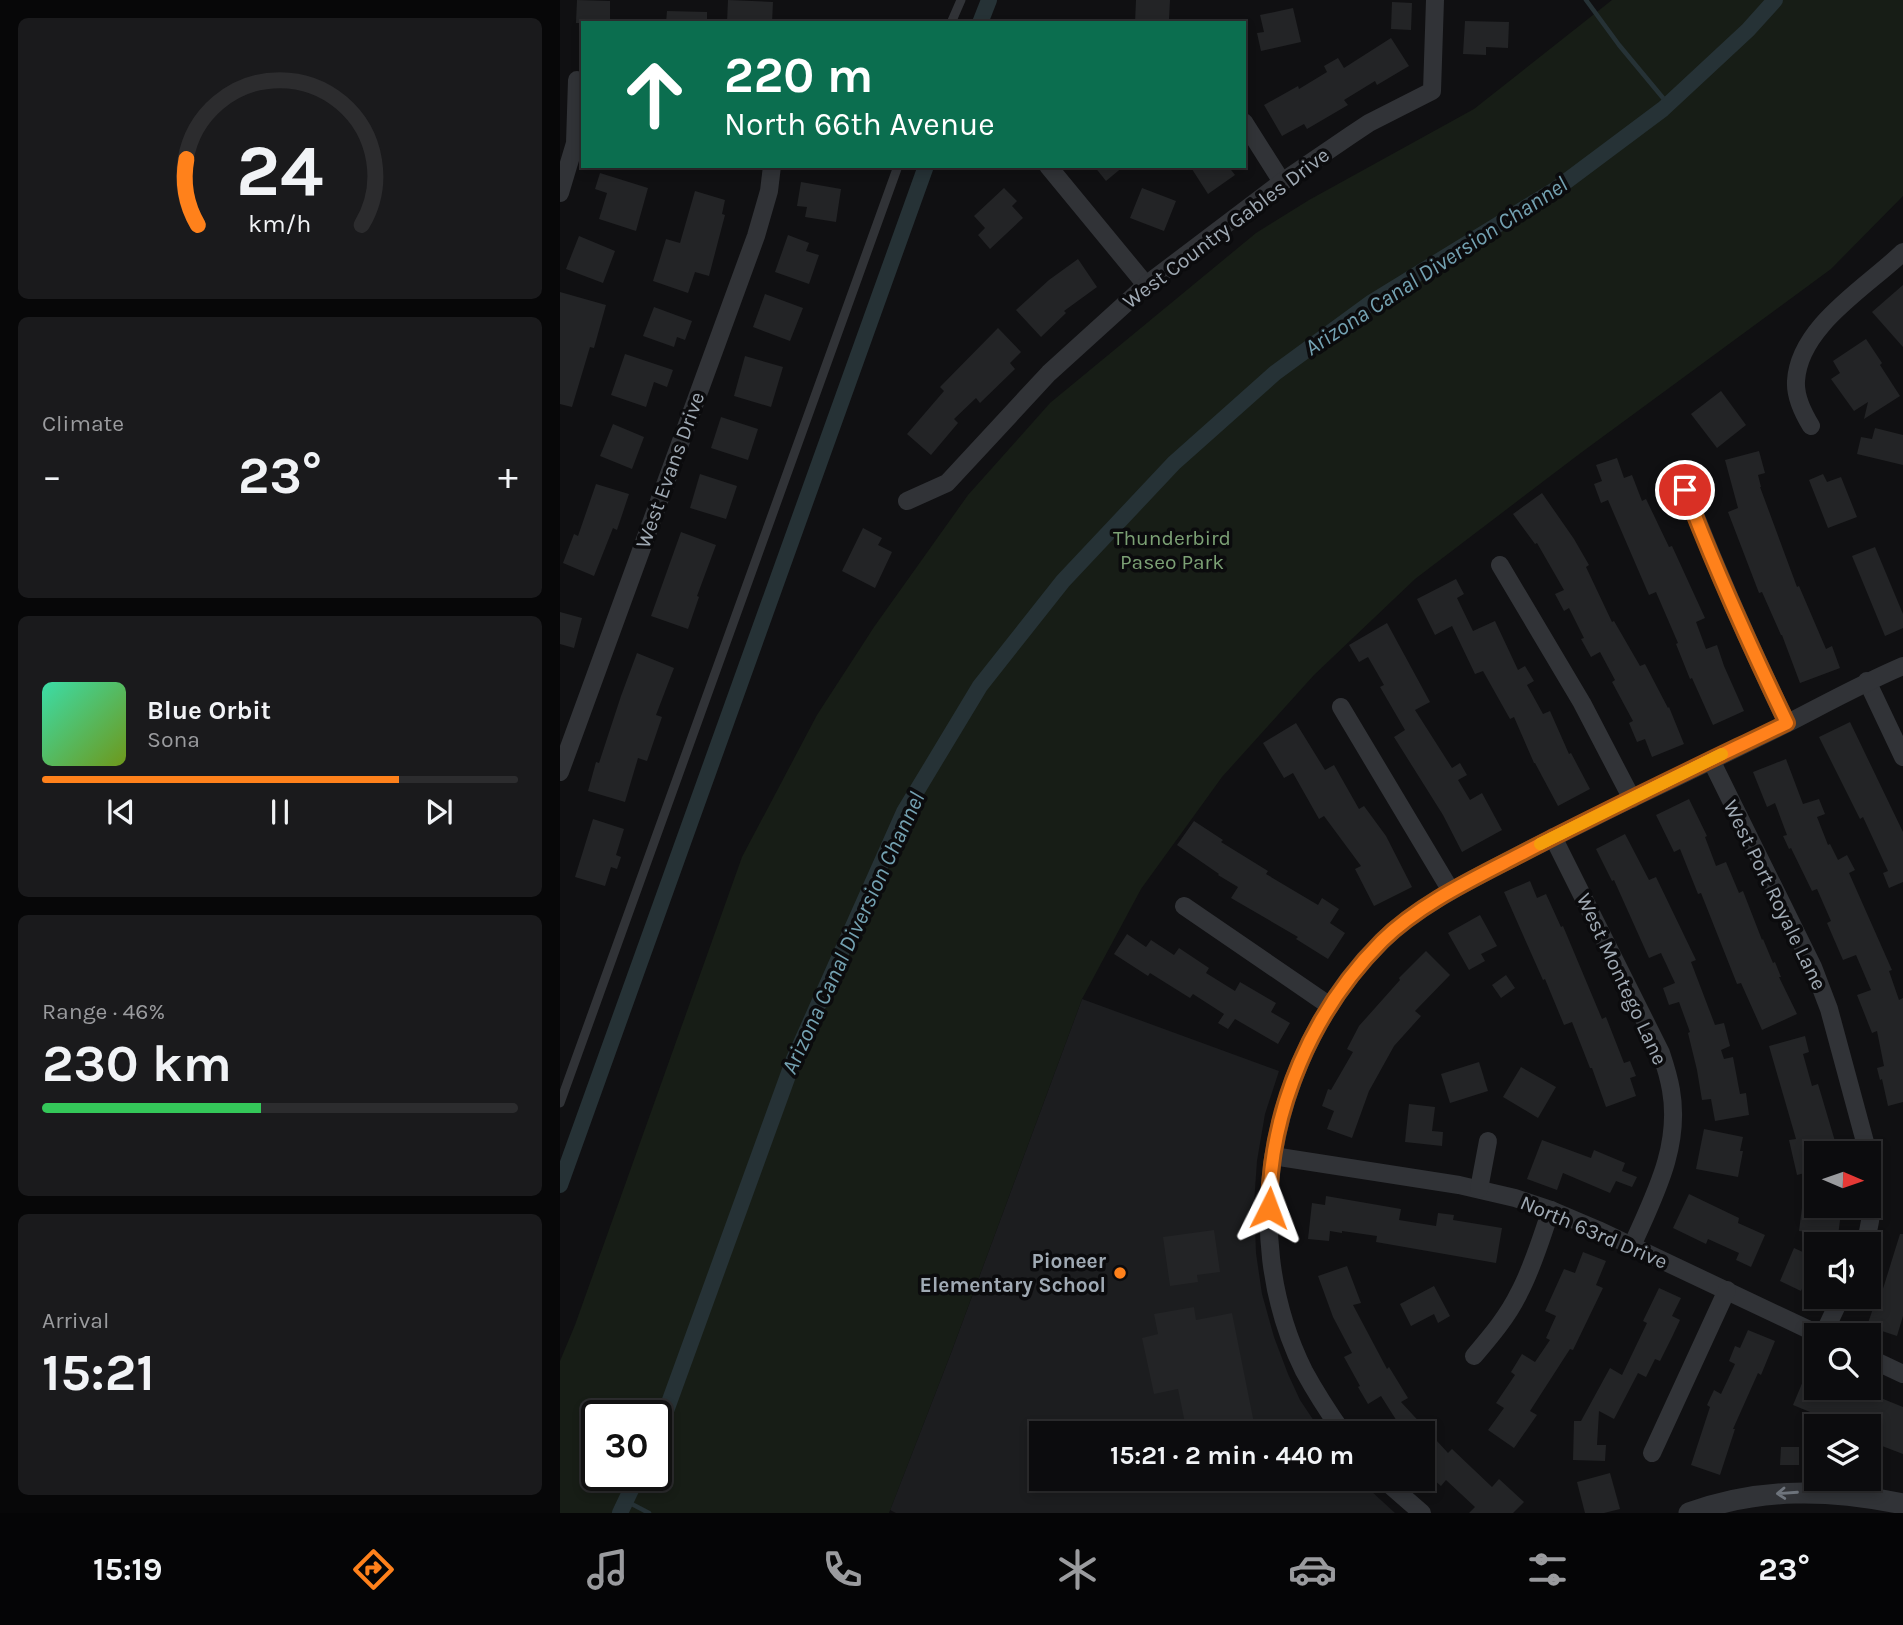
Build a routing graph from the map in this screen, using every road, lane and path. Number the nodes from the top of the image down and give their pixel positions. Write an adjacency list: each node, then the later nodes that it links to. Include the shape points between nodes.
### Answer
1 (961, 0): 3 (lane)
2 (1435, 0): 9 (street, West Country Gables Drive, via 1432,91 1369,124)
3 (952, 21)
4 (573, 80): 10 (street, via 575,143)
5 (1246, 125): 9 (street)
6 (772, 168): 23 (street, West Evans Drive, via 756,236)
7 (897, 168): 29 (lane)
8 (1050, 168): 12 (street)
9 (1283, 182): 12 (street, West Country Gables Drive)
10 (560, 193)
11 (1903, 252): 13 (street, via 1824,322 1800,358 1796,383 1800,407)
12 (1146, 285): 15 (street, West Country Gables Drive, via 1049,373 947,483)
13 (1811, 426)
14 (1680, 476): 20 (street, via 1711,557)
15 (907, 501)
16 (1500, 565): 24 (street)
17 (1903, 666): 18 (street)
18 (1867, 681): 20 (street); 21 (street)
19 (1341, 707): 26 (street)
20 (1787, 723): 22 (street)
21 (1903, 757)
22 (1711, 760): 24 (street); 31 (street, West Port Royale Lane, via 1821,986)
23 (560, 772)
24 (1632, 799): 25 (street)
25 (1553, 837): 26 (street); 35 (street, West Montego Lane, via 1661,1053 1671,1092 1668,1157)
26 (1451, 891): 28 (street, via 1383,940)
27 (1184, 906): 28 (street)
28 (1330, 1006): 32 (street, via 1293,1079)
29 (560, 1103)
30 (1488, 1141): 33 (street)
31 (1865, 1141)
32 (1273, 1156): 33 (street, North 63rd Drive); 41 (street, via 1268,1230 1280,1302 1304,1369)
33 (1479, 1189): 34 (street, North 63rd Drive)
34 (1551, 1210): 35 (street, North 63rd Drive); 38 (street, via 1519,1294)
35 (1632, 1246): 36 (street, North 63rd Drive)
36 (1727, 1290): 37 (street, North 63rd Drive); 42 (street)
37 (1804, 1327)
38 (1474, 1356)
39 (1881, 1364): 40 (street)
40 (1903, 1374)
41 (1334, 1421)
42 (1652, 1453)
43 (1397, 1491): 45 (street)
44 (1903, 1504): 46 (street, one-way to 46, via 1834,1493 1788,1492 1727,1501)
45 (1422, 1513)
46 (1689, 1513)

